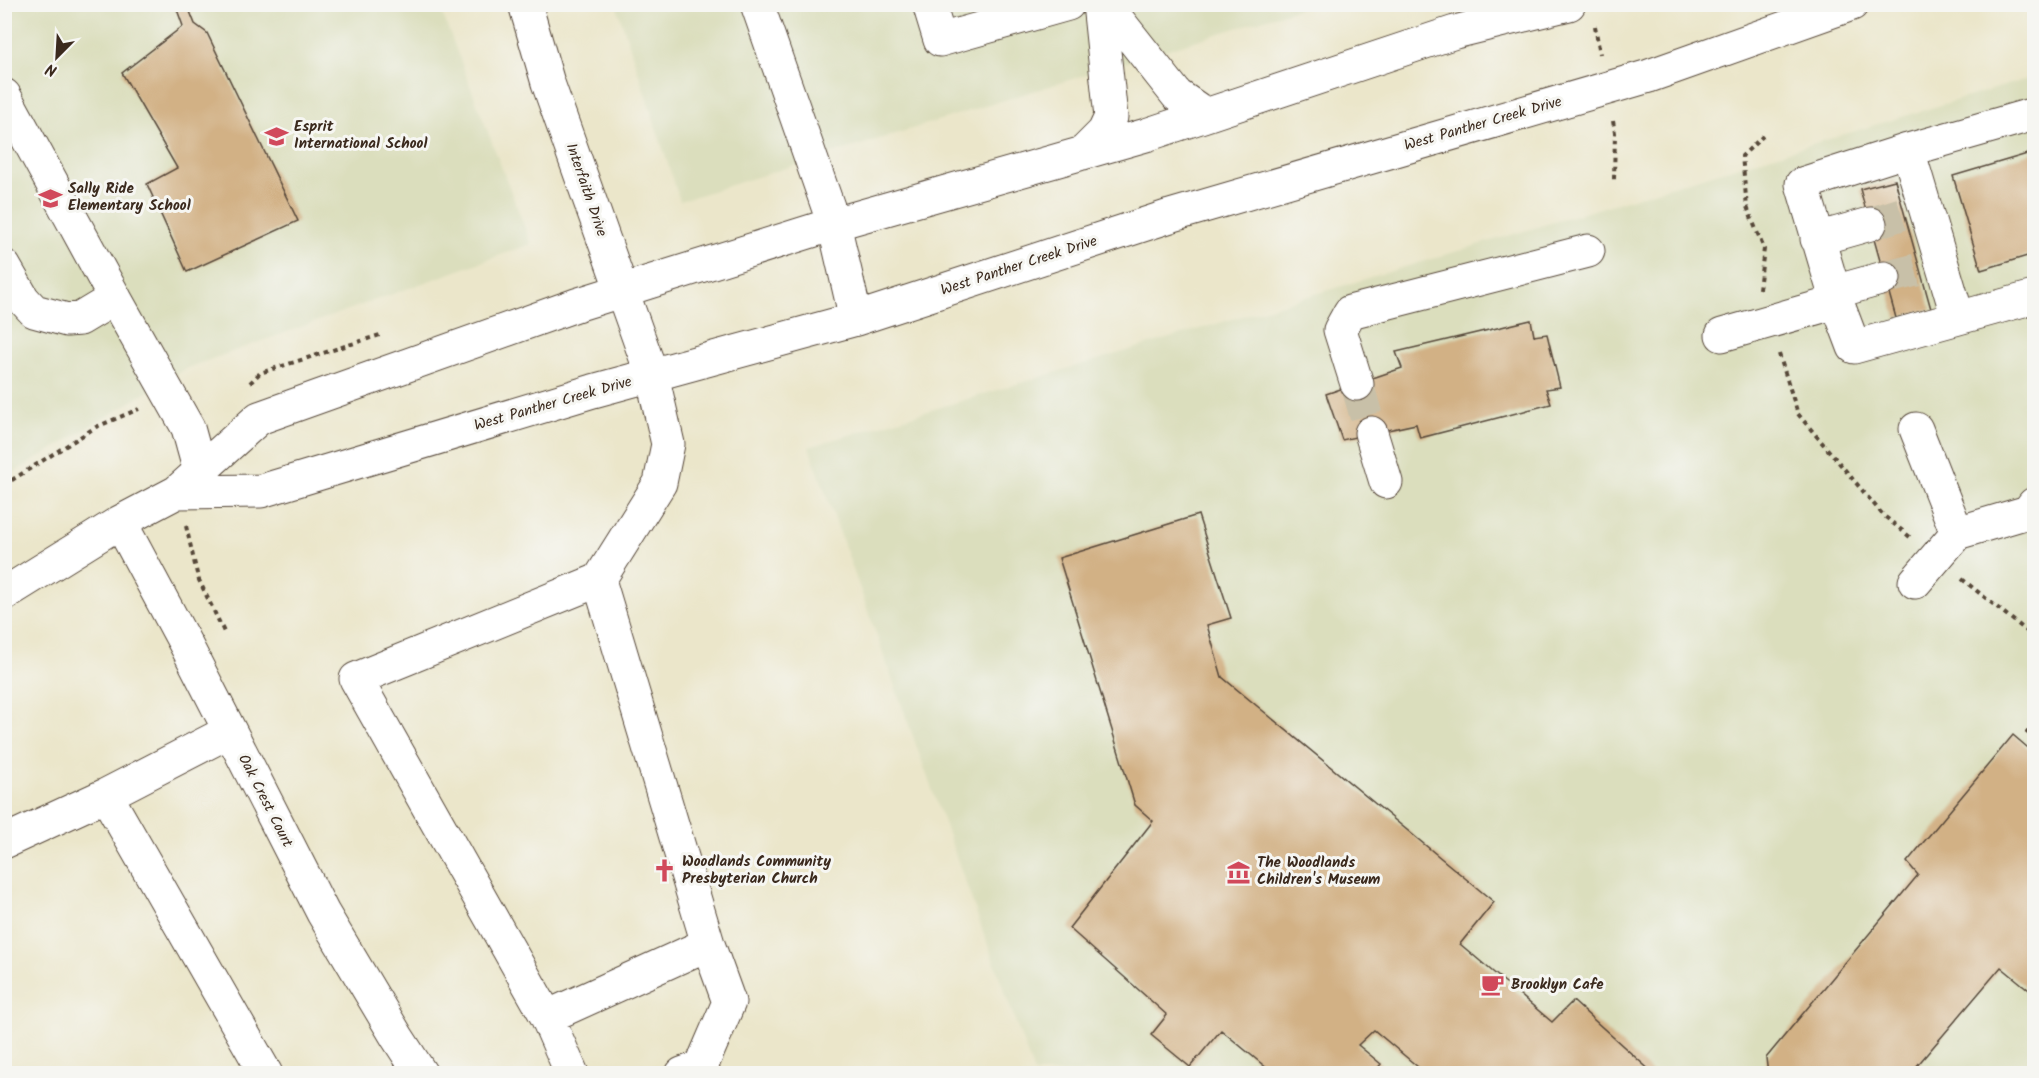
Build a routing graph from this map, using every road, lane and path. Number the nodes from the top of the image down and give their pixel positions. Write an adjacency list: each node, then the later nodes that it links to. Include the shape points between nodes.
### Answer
1 (525, 4): 21 (street, Interfaith Drive, via 548,83)
2 (757, 4): 15 (street)
3 (929, 4): 4 (street, via 940,40)
4 (1068, 4)
5 (1100, 4): 14 (street, via 1111,117 1104,132)
6 (1105, 4): 11 (street, via 1177,95)
7 (1569, 4): 11 (street, West Panther Creek Drive, via 1455,32)
8 (1852, 4): 26 (street, West Panther Creek Drive, via 1649,76 1170,216)
9 (4, 95): 24 (street)
10 (2034, 114): 13 (street)
11 (1206, 115): 14 (street, West Panther Creek Drive)
12 (1763, 136): 27 (path, via 1742,156 1747,207 1764,249 1759,290)
13 (1908, 150): 17 (street, via 1802,184); 25 (street, via 1915,210 1931,266)
14 (1083, 153): 15 (street, West Panther Creek Drive)
15 (834, 224): 21 (street, West Panther Creek Drive); 26 (street)
16 (1870, 224): 17 (street)
17 (1818, 238): 22 (street)
18 (1588, 251): 30 (street, via 1350,312 1340,330)
19 (4, 266): 24 (street, via 34,311 68,320 80,319)
20 (1884, 278): 22 (street)
21 (622, 291): 29 (street, Interfaith Drive); 36 (street, West Panther Creek Drive, via 259,418)
22 (1835, 297): 25 (street, via 1854,347); 27 (street)
23 (2034, 297): 25 (street)
24 (115, 298): 36 (street, via 188,428)
25 (1958, 318)
26 (856, 319): 29 (street, West Panther Creek Drive)
27 (1769, 321): 28 (street); 40 (path, via 1798,414 1883,515)
28 (1722, 335)
29 (652, 375): 36 (street, West Panther Creek Drive, via 261,491); 41 (street, Interfaith Drive, via 668,444 660,483)
30 (1357, 384)
31 (148, 405): 35 (path, via 96,427)
32 (1916, 429): 39 (street)
33 (1371, 433): 34 (street)
34 (1386, 482)
35 (4, 485)
36 (194, 485): 38 (street, West Panther Creek Drive); 44 (path, via 198,578)
37 (2034, 504): 39 (street, via 2028,512)
38 (120, 522): 43 (street, West Panther Creek Drive); 47 (street, Oak Crest Court)
39 (1957, 533): 40 (street)
40 (1936, 558): 42 (street); 45 (path)
41 (598, 580): 51 (street); 52 (street, via 356,679)
42 (1915, 582)
43 (4, 594)
44 (224, 632)
45 (2034, 637)
46 (2034, 724): 48 (path)
47 (230, 731): 49 (street); 54 (street, Oak Crest Court, via 323,913)
48 (2026, 734)
49 (106, 795): 50 (street); 53 (street)
50 (4, 842)
51 (708, 944): 52 (street); 56 (street, via 729,1002 701,1067)
52 (546, 1017): 55 (street)
53 (266, 1074)
54 (421, 1074)
55 (572, 1074)
56 (681, 1074)

